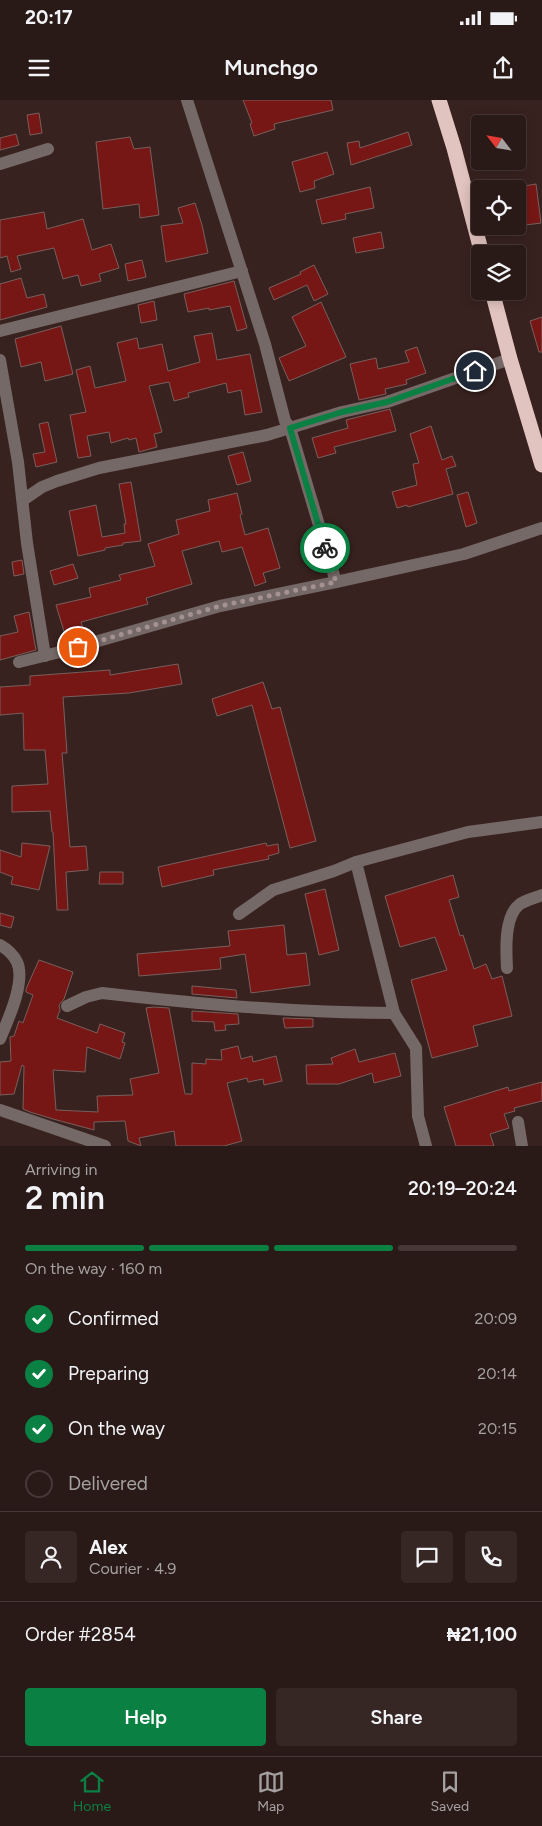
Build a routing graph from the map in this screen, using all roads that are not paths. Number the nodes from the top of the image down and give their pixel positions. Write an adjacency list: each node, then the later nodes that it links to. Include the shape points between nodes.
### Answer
1 (188, 100): 6 (street)
2 (439, 100): 5 (highway)
3 (48, 149): 4 (street)
4 (0, 164)
5 (480, 245)
6 (242, 272): 8 (street); 11 (street)
7 (494, 300): 9 (highway)
8 (0, 331)
9 (510, 359): 11 (street, via 387,402); 12 (highway)
10 (0, 360): 13 (street)
11 (290, 428): 13 (street, via 99,468 42,487); 15 (street)
12 (542, 465)
13 (23, 500): 16 (street)
14 (542, 528): 15 (street, via 464,554)
15 (336, 582): 16 (street, via 220,606)
16 (45, 656): 17 (street)
17 (19, 662)
18 (542, 822): 19 (street, via 468,832)
19 (356, 862): 21 (street, via 273,890); 25 (street)
20 (542, 895): 23 (street, via 522,903 511,917 506,942)
21 (239, 914)
22 (0, 945): 26 (street, via 17,962 19,977)
23 (507, 968)
24 (67, 1006): 25 (street, via 102,993 216,1006)
25 (394, 1013): 30 (street, via 416,1048 418,1116)
26 (0, 1039)
27 (0, 1110): 29 (street)
28 (518, 1122): 31 (street)
29 (105, 1146)
30 (426, 1146)
31 (522, 1146)

